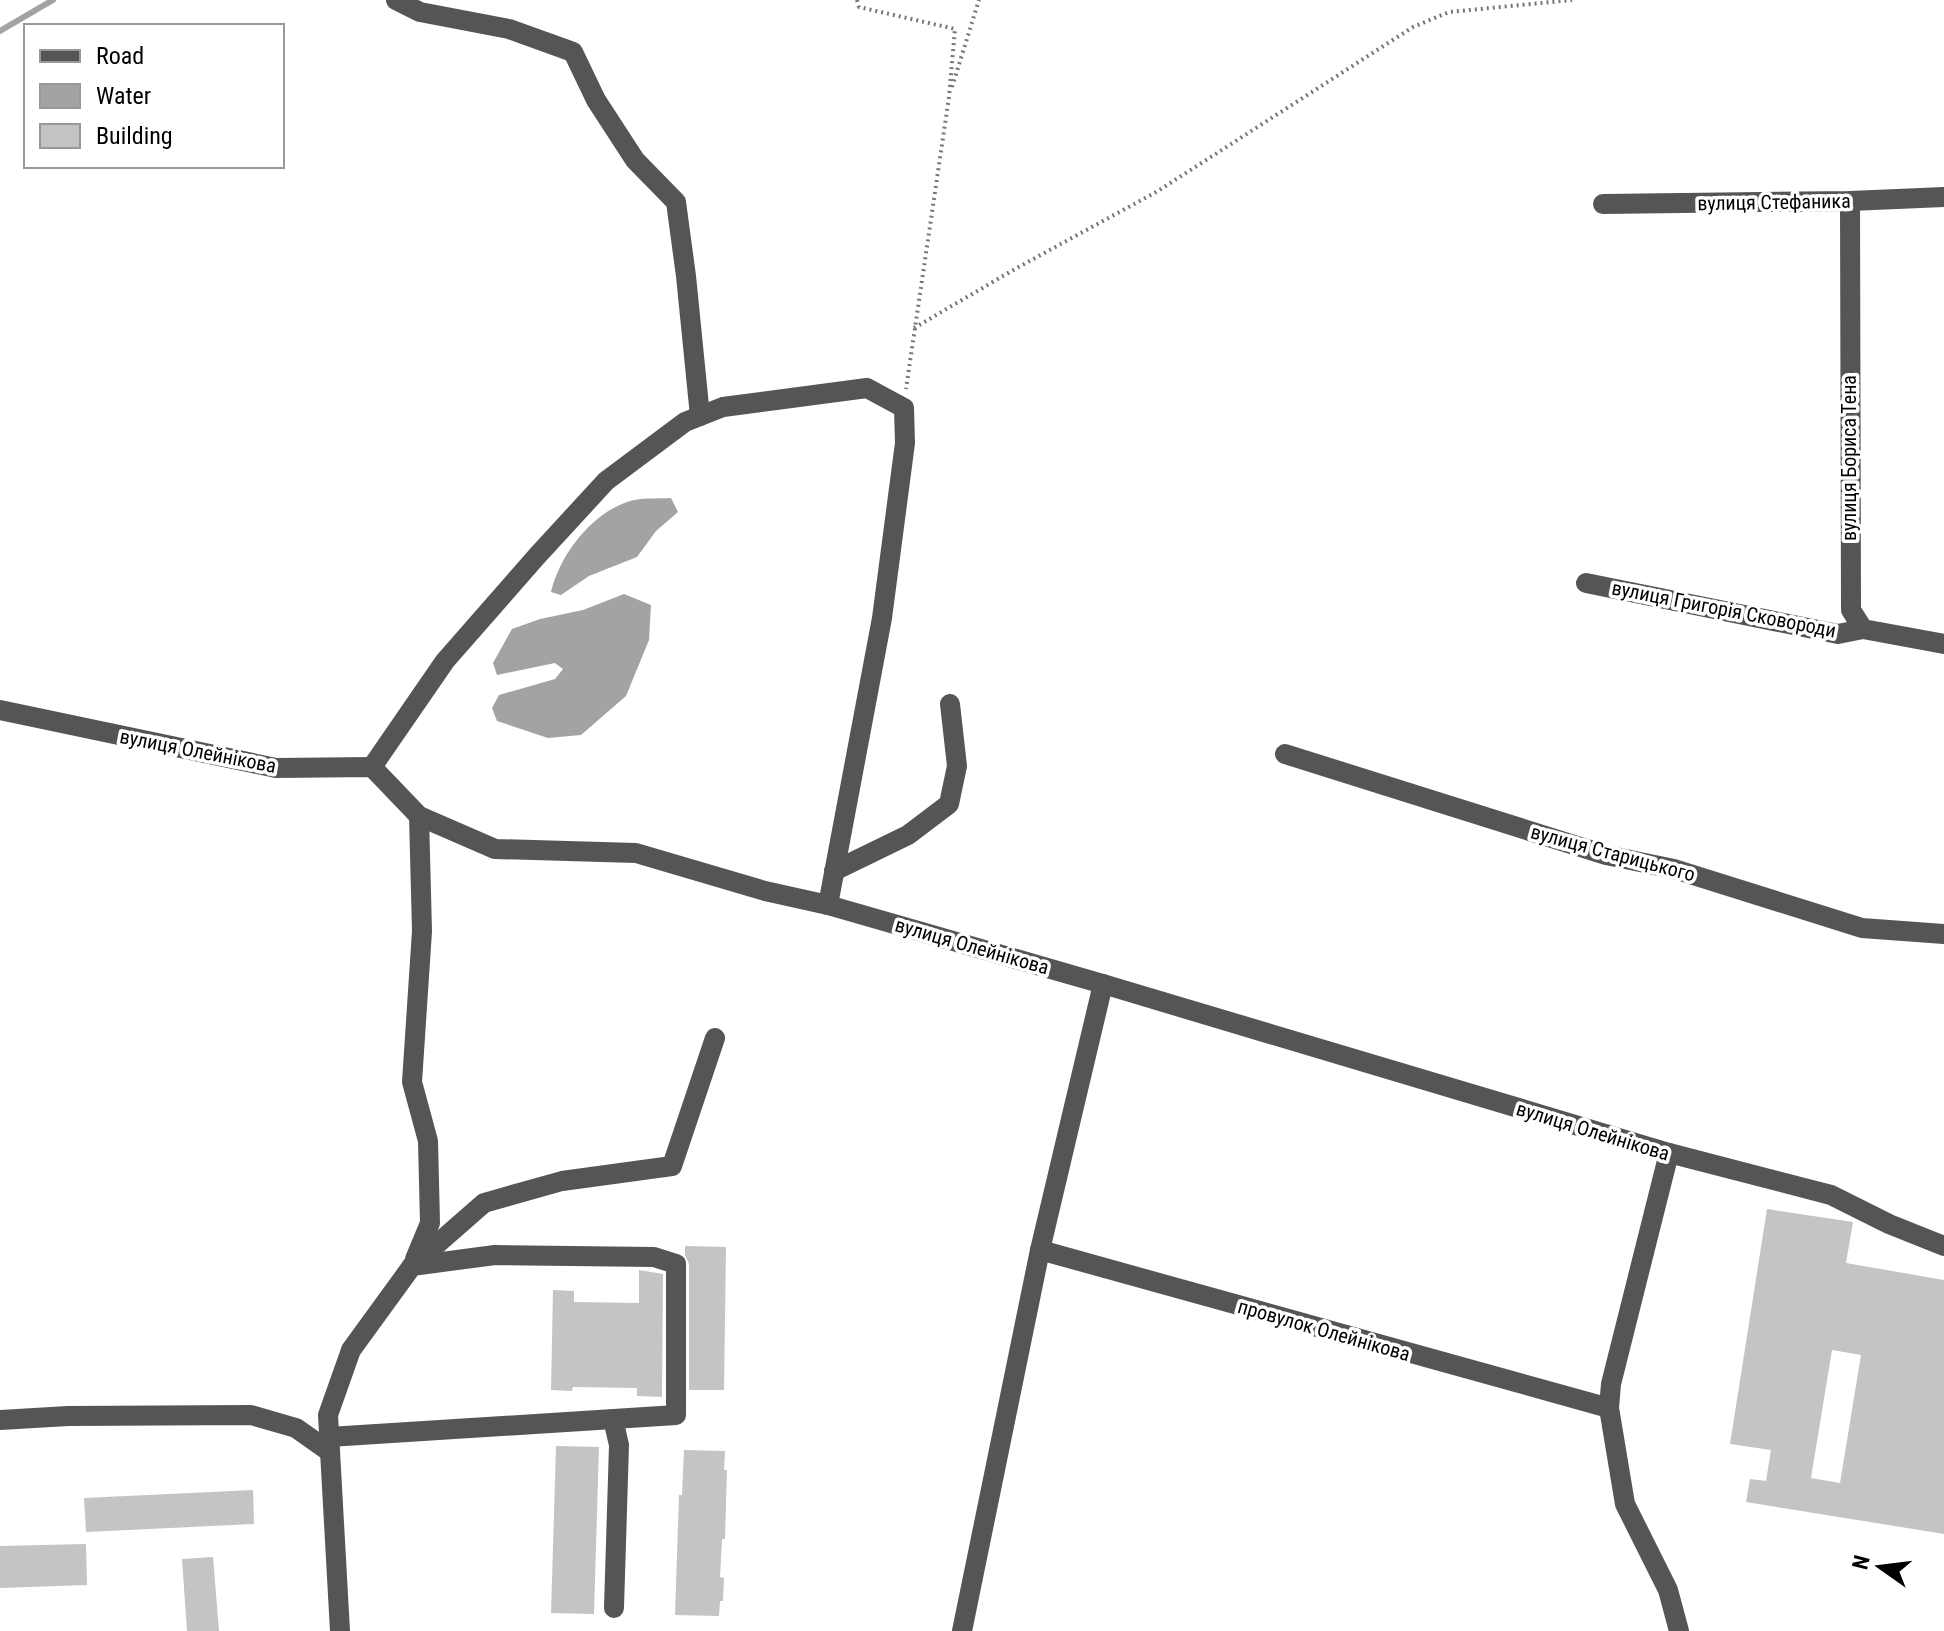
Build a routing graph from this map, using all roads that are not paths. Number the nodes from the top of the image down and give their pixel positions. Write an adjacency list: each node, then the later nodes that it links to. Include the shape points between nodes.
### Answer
1 (396, 0): 5 (street, via 420,12 509,29 573,52 635,160 676,202)
2 (1944, 197): 3 (street, вулиця Стефаника)
3 (1850, 201): 4 (street, вулиця Стефаника); 7 (street, вулиця Бориса Тена, via 1851,610)
4 (1603, 204)
5 (700, 416): 12 (street, via 606,481 445,661); 14 (street, via 723,407 867,388 904,408 905,443 882,618)
6 (1586, 583): 7 (street, вулиця Григорія Сковороди, via 1838,634)
7 (1863, 629): 8 (street)
8 (1944, 644)
9 (950, 704): 14 (street, via 957,766 949,804 908,835)
10 (0, 710): 12 (street, вулиця Олейнікова, via 276,768)
11 (1285, 754): 16 (street, вулиця Старицького, via 1606,855 1674,869 1862,928)
12 (372, 767): 13 (street, вулиця Олейнікова)
13 (419, 816): 15 (street, вулиця Олейнікова, via 495,849 636,853); 22 (street, via 422,931 412,1082 428,1141 430,1223)
14 (834, 871): 15 (street)
15 (828, 905): 17 (street, вулиця Олейнікова)
16 (1944, 934)
17 (1103, 984): 19 (street, вулиця Олейнікова); 21 (street)
18 (715, 1038): 22 (street, via 672,1166 562,1181 484,1203)
19 (1669, 1153): 20 (street, вулиця Олейнікова, via 1831,1195); 23 (street)
20 (1944, 1246)
21 (1040, 1250): 23 (street, провулок Олейнікова); 29 (street)
22 (412, 1266): 24 (street, via 495,1255 654,1257 676,1264 676,1415); 26 (street, via 351,1350 328,1415)
23 (1609, 1408): 30 (street, via 1625,1504 1668,1590)
24 (613, 1419): 26 (street); 27 (street, via 619,1445)
25 (0, 1420): 26 (street, via 251,1415)
26 (330, 1444): 28 (street)
27 (614, 1608)
28 (340, 1631)
29 (962, 1631)
30 (1679, 1631)

